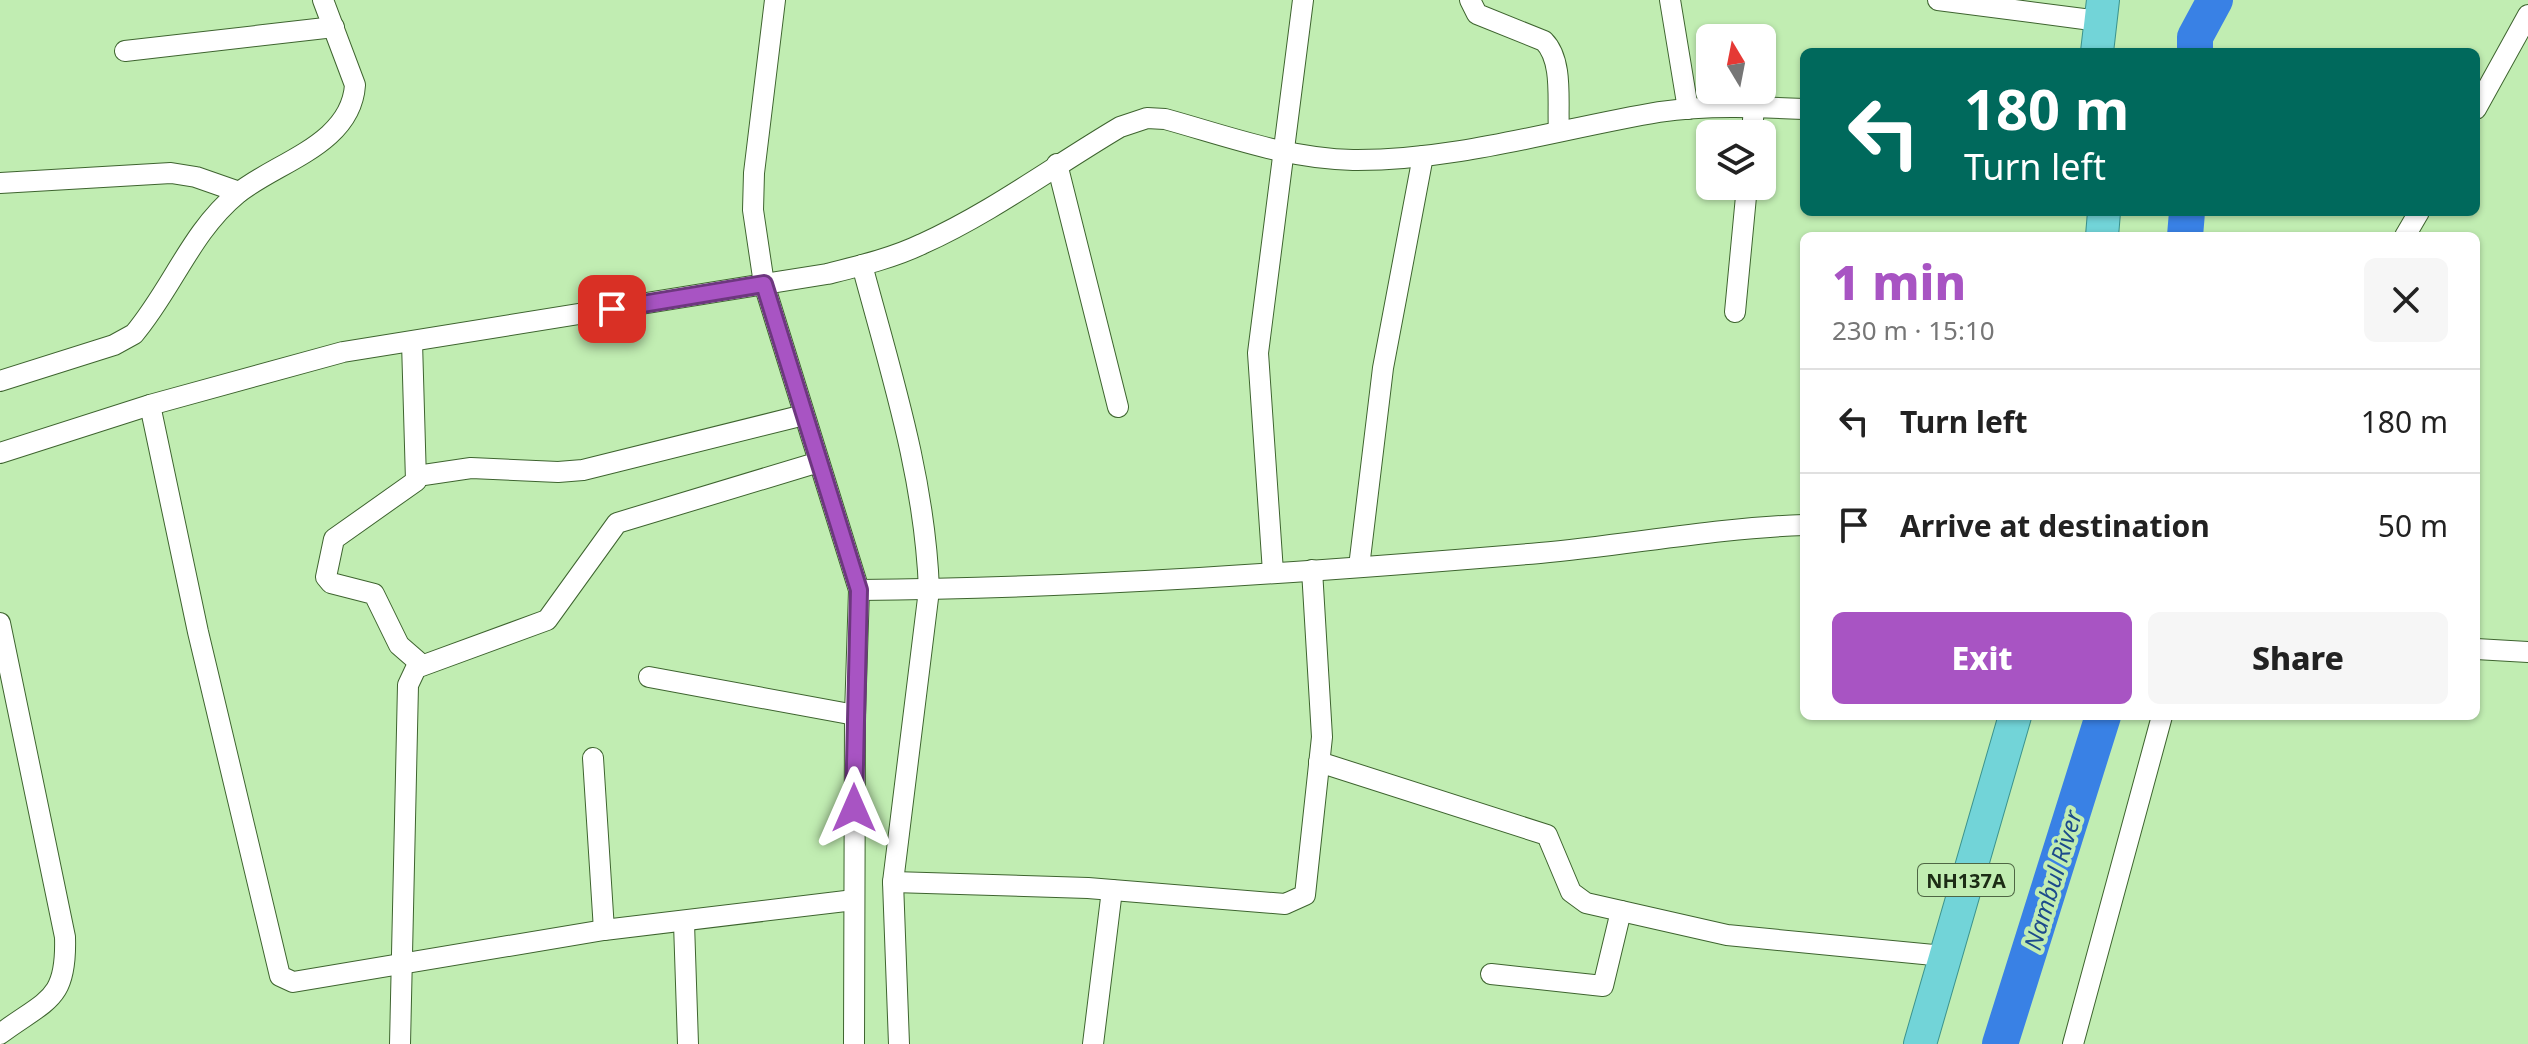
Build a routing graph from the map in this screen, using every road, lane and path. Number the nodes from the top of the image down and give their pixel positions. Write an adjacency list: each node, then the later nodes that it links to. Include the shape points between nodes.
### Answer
1 (323, 0): 9 (street)
2 (775, 0): 24 (street, via 754,173 753,210)
3 (1303, 0): 17 (street)
4 (1470, 0): 16 (street, via 1477,14 1549,47 1555,62)
5 (1670, 0): 13 (street)
6 (1938, 0): 8 (street)
7 (2528, 15): 11 (street)
8 (2100, 24)
9 (334, 27): 10 (street); 21 (street, via 355,85 349,113 317,145)
10 (125, 51)
11 (2480, 102)
12 (1754, 106): 13 (street); 14 (street); 15 (street)
13 (1688, 109): 16 (street)
14 (1800, 109)
15 (1753, 120)
16 (1559, 131): 18 (street)
17 (1285, 153): 18 (street, via 1354,160); 19 (street, via 1147,118 1120,127); 37 (street, via 1258,364)
18 (1423, 156): 35 (street, via 1383,368)
19 (1057, 164): 23 (street, via 966,223 920,246); 29 (street)
20 (0, 183): 21 (street, via 171,173)
21 (239, 192): 27 (street, via 197,237 134,334)
22 (1746, 200): 25 (street)
23 (862, 265): 24 (street); 39 (street, via 920,485)
24 (764, 284): 26 (street); 30 (street)
25 (1735, 312)
26 (412, 342): 28 (street, via 293,363); 33 (street)
27 (0, 381)
28 (150, 405): 31 (street); 57 (street, via 277,970 293,982)
29 (1118, 407)
30 (804, 415): 32 (street); 33 (street, via 583,470 471,468)
31 (0, 453)
32 (819, 462): 38 (street); 43 (street, via 617,523 547,620)
33 (417, 476): 43 (street, via 413,485 334,539 326,577 374,594 399,645)
34 (1800, 525): 35 (street)
35 (1359, 567): 36 (street)
36 (1312, 570): 37 (street); 49 (street)
37 (1273, 572): 39 (street)
38 (859, 590): 39 (street); 45 (street)
39 (929, 590): 50 (street)
40 (0, 623): 59 (street, via 65,937 66,971 52,996)
41 (2480, 649): 42 (street)
42 (2528, 652)
43 (422, 665): 57 (street, via 408,685)
44 (649, 677): 45 (street)
45 (855, 715): 52 (street)
46 (2014, 720): 56 (highway, NH137A)
47 (2161, 720): 66 (street)
48 (593, 758): 55 (street)
49 (1319, 762): 51 (street, via 1305,895 1285,904); 53 (street, via 1547,835 1575,896)
50 (893, 882): 51 (street); 63 (street)
51 (1112, 890): 64 (street)
52 (854, 900): 54 (street); 62 (street)
53 (1621, 911): 56 (street, via 1727,935); 58 (street, via 1603,986)
54 (684, 923): 55 (street); 61 (street)
55 (604, 930): 57 (street)
56 (1944, 956): 65 (highway, NH137A)
57 (401, 965): 60 (street)
58 (1491, 974)
59 (0, 1034)
60 (400, 1044)
61 (688, 1044)
62 (854, 1044)
63 (899, 1044)
64 (1093, 1044)
65 (1920, 1044)
66 (2073, 1044)

